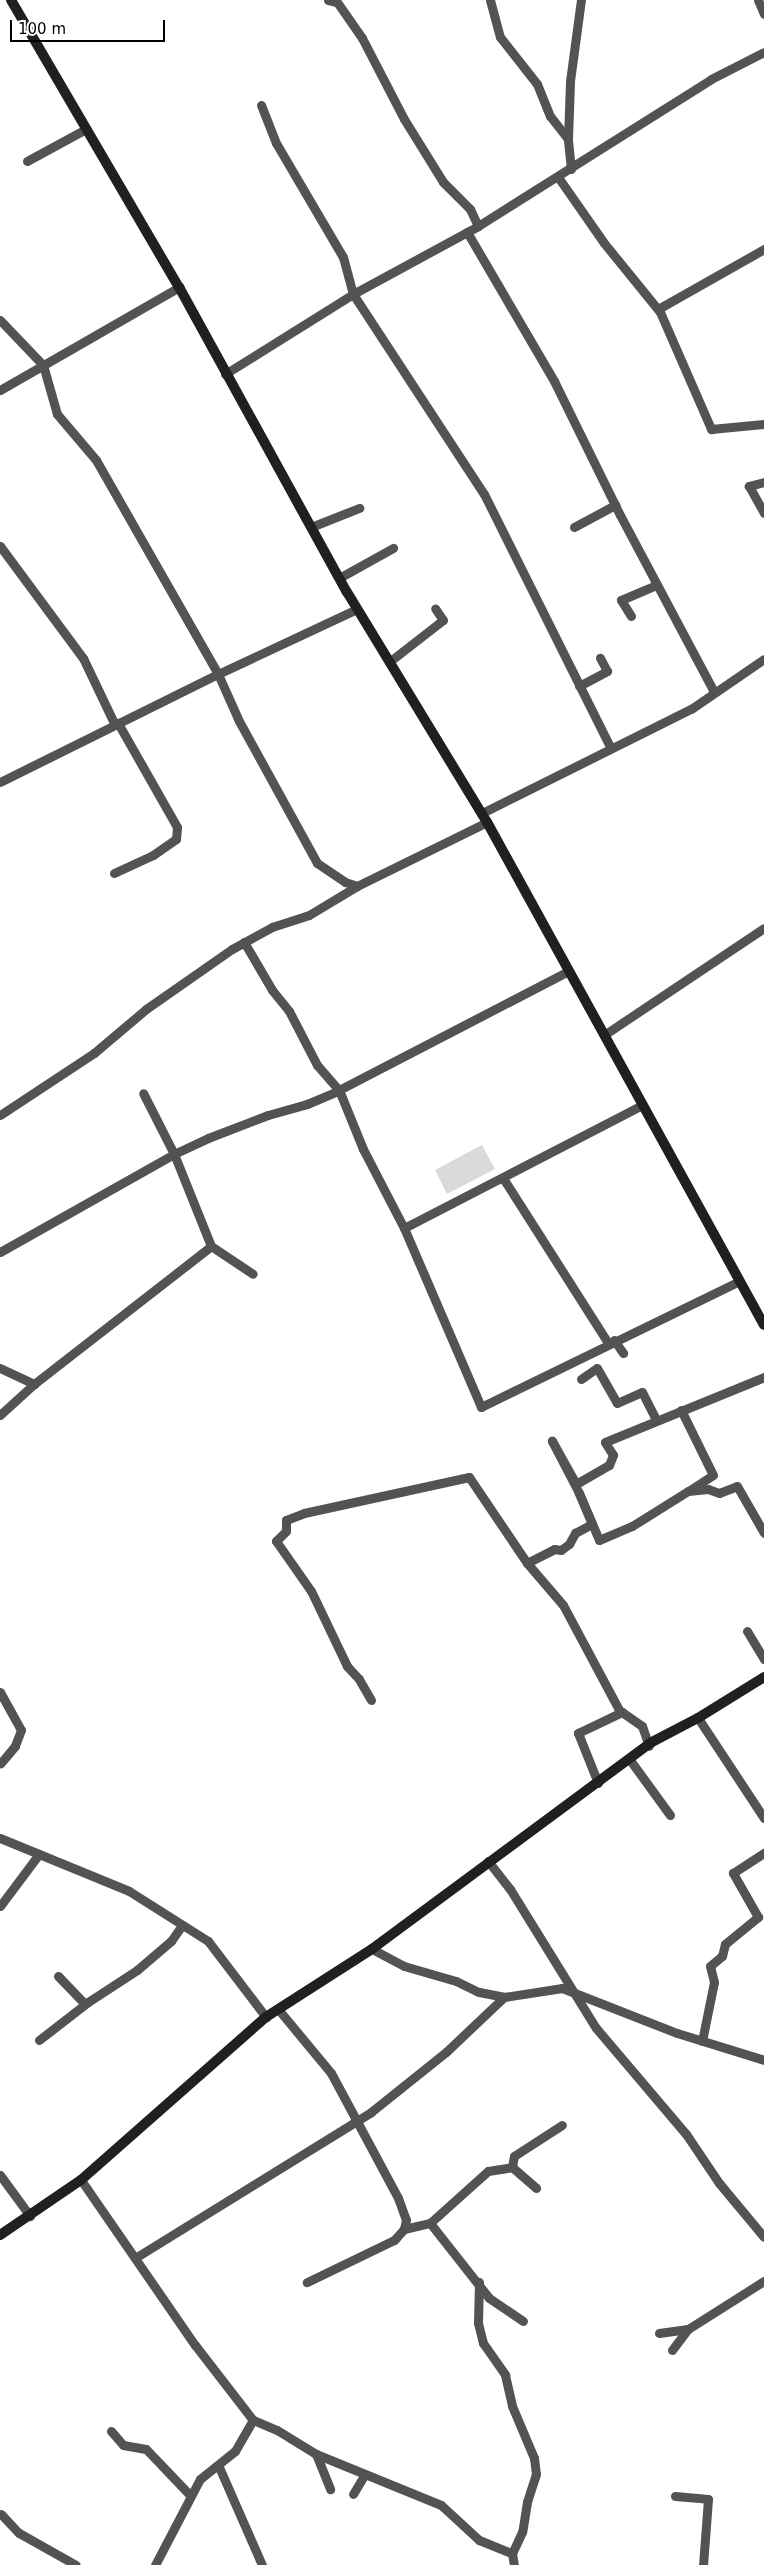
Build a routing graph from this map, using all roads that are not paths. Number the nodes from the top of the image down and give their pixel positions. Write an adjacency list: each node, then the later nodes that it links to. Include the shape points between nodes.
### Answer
1 (11, 0): 9 (main road)
2 (328, 0): 14 (street, via 337,2 362,38 404,119 443,182 470,209)
3 (490, 0): 10 (street, via 500,37 537,84 550,116)
4 (581, 0): 10 (street, via 570,81)
5 (758, 0): 6 (street)
6 (764, 14)
7 (764, 52): 12 (street, via 711,80)
8 (261, 105): 18 (street, via 276,143 343,257)
9 (86, 129): 11 (street); 17 (main road)
10 (568, 139): 12 (street)
11 (27, 161)
12 (571, 169): 13 (street)
13 (558, 177): 14 (street); 19 (street, via 604,243)
14 (478, 226): 15 (street)
15 (467, 232): 18 (street); 26 (street, via 554,381)
16 (764, 250): 19 (street)
17 (179, 288): 21 (street); 22 (main road)
18 (354, 294): 22 (street); 42 (street, via 484,494)
19 (658, 309): 24 (street, via 711,429)
20 (0, 320): 21 (street)
21 (43, 365): 23 (street); 41 (street, via 57,414 96,460)
22 (225, 374): 29 (main road)
23 (0, 390)
24 (764, 424)
25 (764, 482): 28 (street, via 749,486)
26 (615, 505): 30 (street); 34 (street)
27 (360, 508): 29 (street)
28 (764, 513)
29 (311, 527): 33 (main road)
30 (574, 527)
31 (0, 546): 44 (street, via 83,658)
32 (394, 548): 33 (street)
33 (339, 578): 36 (main road)
34 (656, 586): 37 (street, via 622,600); 43 (street)
35 (435, 608): 40 (street, via 443,620)
36 (357, 609): 40 (main road); 41 (street)
37 (631, 616)
38 (600, 658): 42 (street, via 608,671)
39 (764, 659): 43 (street)
40 (389, 662): 47 (main road)
41 (218, 674): 44 (street); 49 (street, via 239,721 317,863 345,882)
42 (579, 686): 45 (street)
43 (714, 692): 45 (street, via 691,709)
44 (117, 724): 46 (street); 48 (street, via 177,827 176,839 153,855)
45 (610, 747): 47 (street)
46 (1, 779)
47 (484, 817): 49 (street); 52 (main road)
48 (114, 873)
49 (357, 886): 51 (street, via 309,915 272,927)
50 (764, 928): 53 (street)
51 (244, 942): 54 (street, via 272,990 289,1011 317,1065); 57 (street, via 185,980 94,1053)
52 (568, 971): 53 (main road); 54 (street)
53 (604, 1035): 56 (main road)
54 (339, 1090): 58 (street, via 307,1104 268,1114); 60 (street, via 363,1149)
55 (143, 1093): 58 (street)
56 (642, 1106): 59 (street); 64 (main road)
57 (0, 1115)
58 (174, 1154): 61 (street); 62 (street)
59 (503, 1178): 60 (street); 66 (street)
60 (404, 1228): 66 (street, via 481,1407)
61 (211, 1246): 63 (street); 71 (street)
62 (0, 1252)
63 (253, 1274)
64 (739, 1281): 65 (main road); 66 (street)
65 (764, 1325)
66 (611, 1342): 67 (street)
67 (623, 1353)
68 (0, 1368): 71 (street)
69 (764, 1377): 72 (street)
70 (581, 1379): 74 (street, via 597,1368 617,1403 642,1392)
71 (34, 1384): 73 (street)
72 (681, 1410): 74 (street); 75 (street, via 713,1475)
73 (0, 1415)
74 (656, 1420): 76 (street, via 605,1442 613,1454 609,1465 576,1484 552,1440)
75 (688, 1491): 76 (street, via 632,1526 599,1540); 77 (street, via 708,1489 719,1493 737,1486)
76 (579, 1493): 78 (street, via 592,1524 575,1533 561,1550 554,1549)
77 (764, 1533)
78 (527, 1563): 83 (street, via 469,1477 304,1513 286,1520 286,1531 276,1541 312,1591 347,1666 360,1679); 84 (street, via 562,1605)
79 (747, 1631): 80 (street)
80 (764, 1659)
81 (764, 1677): 85 (main road)
82 (0, 1692): 88 (street, via 21,1730 15,1746)
83 (371, 1700)
84 (622, 1712): 86 (street, via 642,1726); 89 (street, via 578,1733)
85 (698, 1718): 86 (main road); 91 (street)
86 (649, 1746): 87 (main road)
87 (630, 1760): 89 (main road); 90 (street)
88 (0, 1764)
89 (598, 1783): 95 (main road)
90 (670, 1814)
91 (764, 1818)
92 (0, 1838): 94 (street)
93 (764, 1853): 106 (street, via 733,1873 758,1917 725,1944 722,1956 710,1966 714,1982)
94 (38, 1854): 96 (street); 97 (street, via 129,1891)
95 (488, 1861): 98 (main road); 100 (street, via 530,1920)
96 (0, 1906)
97 (182, 1924): 102 (street, via 171,1941 137,1970); 104 (street, via 208,1941)
98 (372, 1949): 101 (street, via 404,1966); 103 (main road)
99 (58, 1976): 102 (street)
100 (573, 1994): 101 (street, via 562,1988); 106 (street); 118 (street, via 605,2040 686,2134 719,2183)
101 (504, 1998): 108 (street, via 446,2052)
102 (85, 2004): 105 (street)
103 (278, 2009): 104 (main road); 108 (street, via 331,2073)
104 (266, 2017): 112 (main road)
105 (39, 2040)
106 (702, 2041): 107 (street)
107 (764, 2060)
108 (356, 2121): 116 (street, via 398,2198 406,2220); 119 (street)
109 (562, 2125): 110 (street, via 514,2156)
110 (512, 2167): 113 (street); 115 (street, via 488,2171)
111 (0, 2175): 114 (street)
112 (80, 2180): 114 (main road); 119 (street)
113 (536, 2188)
114 (30, 2216): 117 (main road)
115 (430, 2223): 116 (street); 122 (street)
116 (404, 2229): 121 (street, via 394,2240)
117 (0, 2235)
118 (764, 2237)
119 (135, 2258): 127 (street, via 195,2345)
120 (764, 2281): 124 (street)
121 (307, 2282)
122 (479, 2282): 123 (street, via 488,2298); 137 (street, via 478,2323 483,2343 505,2374 512,2406 532,2452 536,2474 522,2532)
123 (522, 2321)
124 (688, 2329): 125 (street); 126 (street)
125 (659, 2333)
126 (672, 2350)
127 (253, 2420): 129 (street, via 277,2430); 130 (street, via 235,2451)
128 (111, 2430): 134 (street, via 123,2445 146,2449)
129 (316, 2454): 131 (street); 132 (street)
130 (219, 2467): 134 (street, via 200,2479); 140 (street)
131 (365, 2474): 133 (street); 137 (street, via 441,2505 479,2540)
132 (330, 2489)
133 (354, 2494)
134 (190, 2495): 139 (street)
135 (675, 2496): 142 (street, via 708,2499)
136 (1, 2514): 138 (street, via 19,2533)
137 (512, 2553): 141 (street)
138 (76, 2565)
139 (155, 2565)
140 (262, 2565)
141 (514, 2565)
142 (703, 2565)

